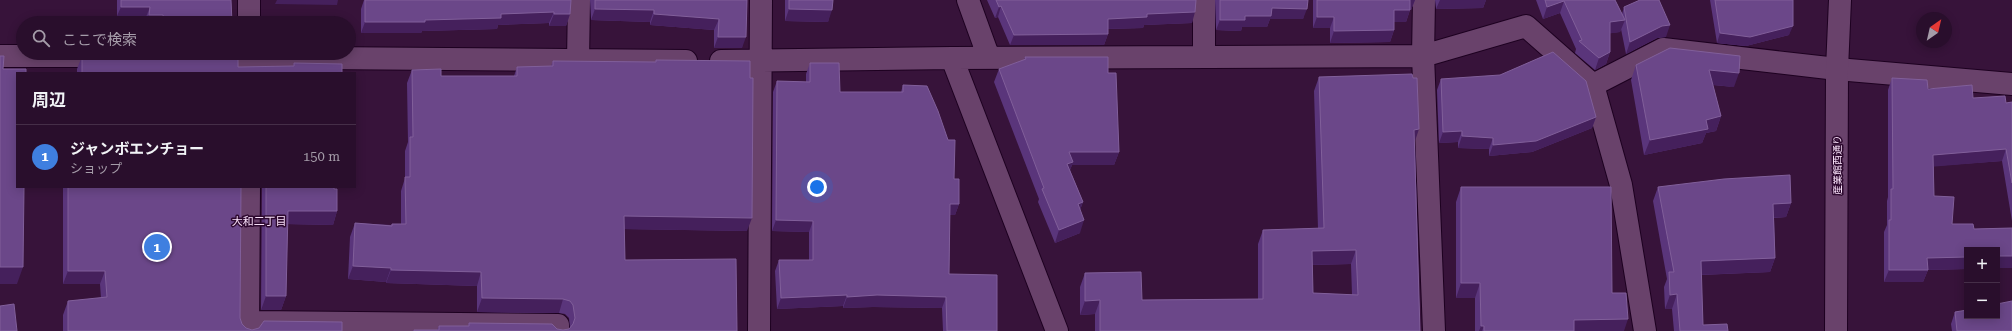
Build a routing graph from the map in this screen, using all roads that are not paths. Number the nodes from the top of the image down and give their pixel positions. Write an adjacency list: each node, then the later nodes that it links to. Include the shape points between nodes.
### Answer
1 (249, 0): 8 (street)
2 (579, 0): 16 (street)
3 (762, 0): 18 (street)
4 (968, 0): 14 (street)
5 (1204, 0): 12 (street)
6 (1424, 0): 11 (street)
7 (1840, 0): 19 (street, 産業館西通り)
8 (249, 16)
9 (0, 56): 10 (street)
10 (16, 56)
11 (1423, 56): 12 (street); 21 (street, via 1526,26); 27 (street)
12 (1204, 57): 14 (street)
13 (952, 58): 14 (street); 18 (street); 26 (street)
14 (989, 58)
15 (234, 60): 17 (street)
16 (578, 60): 17 (street); 18 (street)
17 (249, 61)
18 (761, 61): 25 (street)
19 (1837, 68): 20 (street); 21 (street, via 1663,49); 29 (street, 産業館西通り)
20 (2012, 84)
21 (1593, 85): 28 (street, via 1621,185)
22 (248, 188): 23 (street)
23 (248, 326): 24 (street, via 558,325)
24 (558, 331)
25 (759, 331)
26 (1057, 331)
27 (1434, 331)
28 (1644, 331)
29 (1836, 331)

